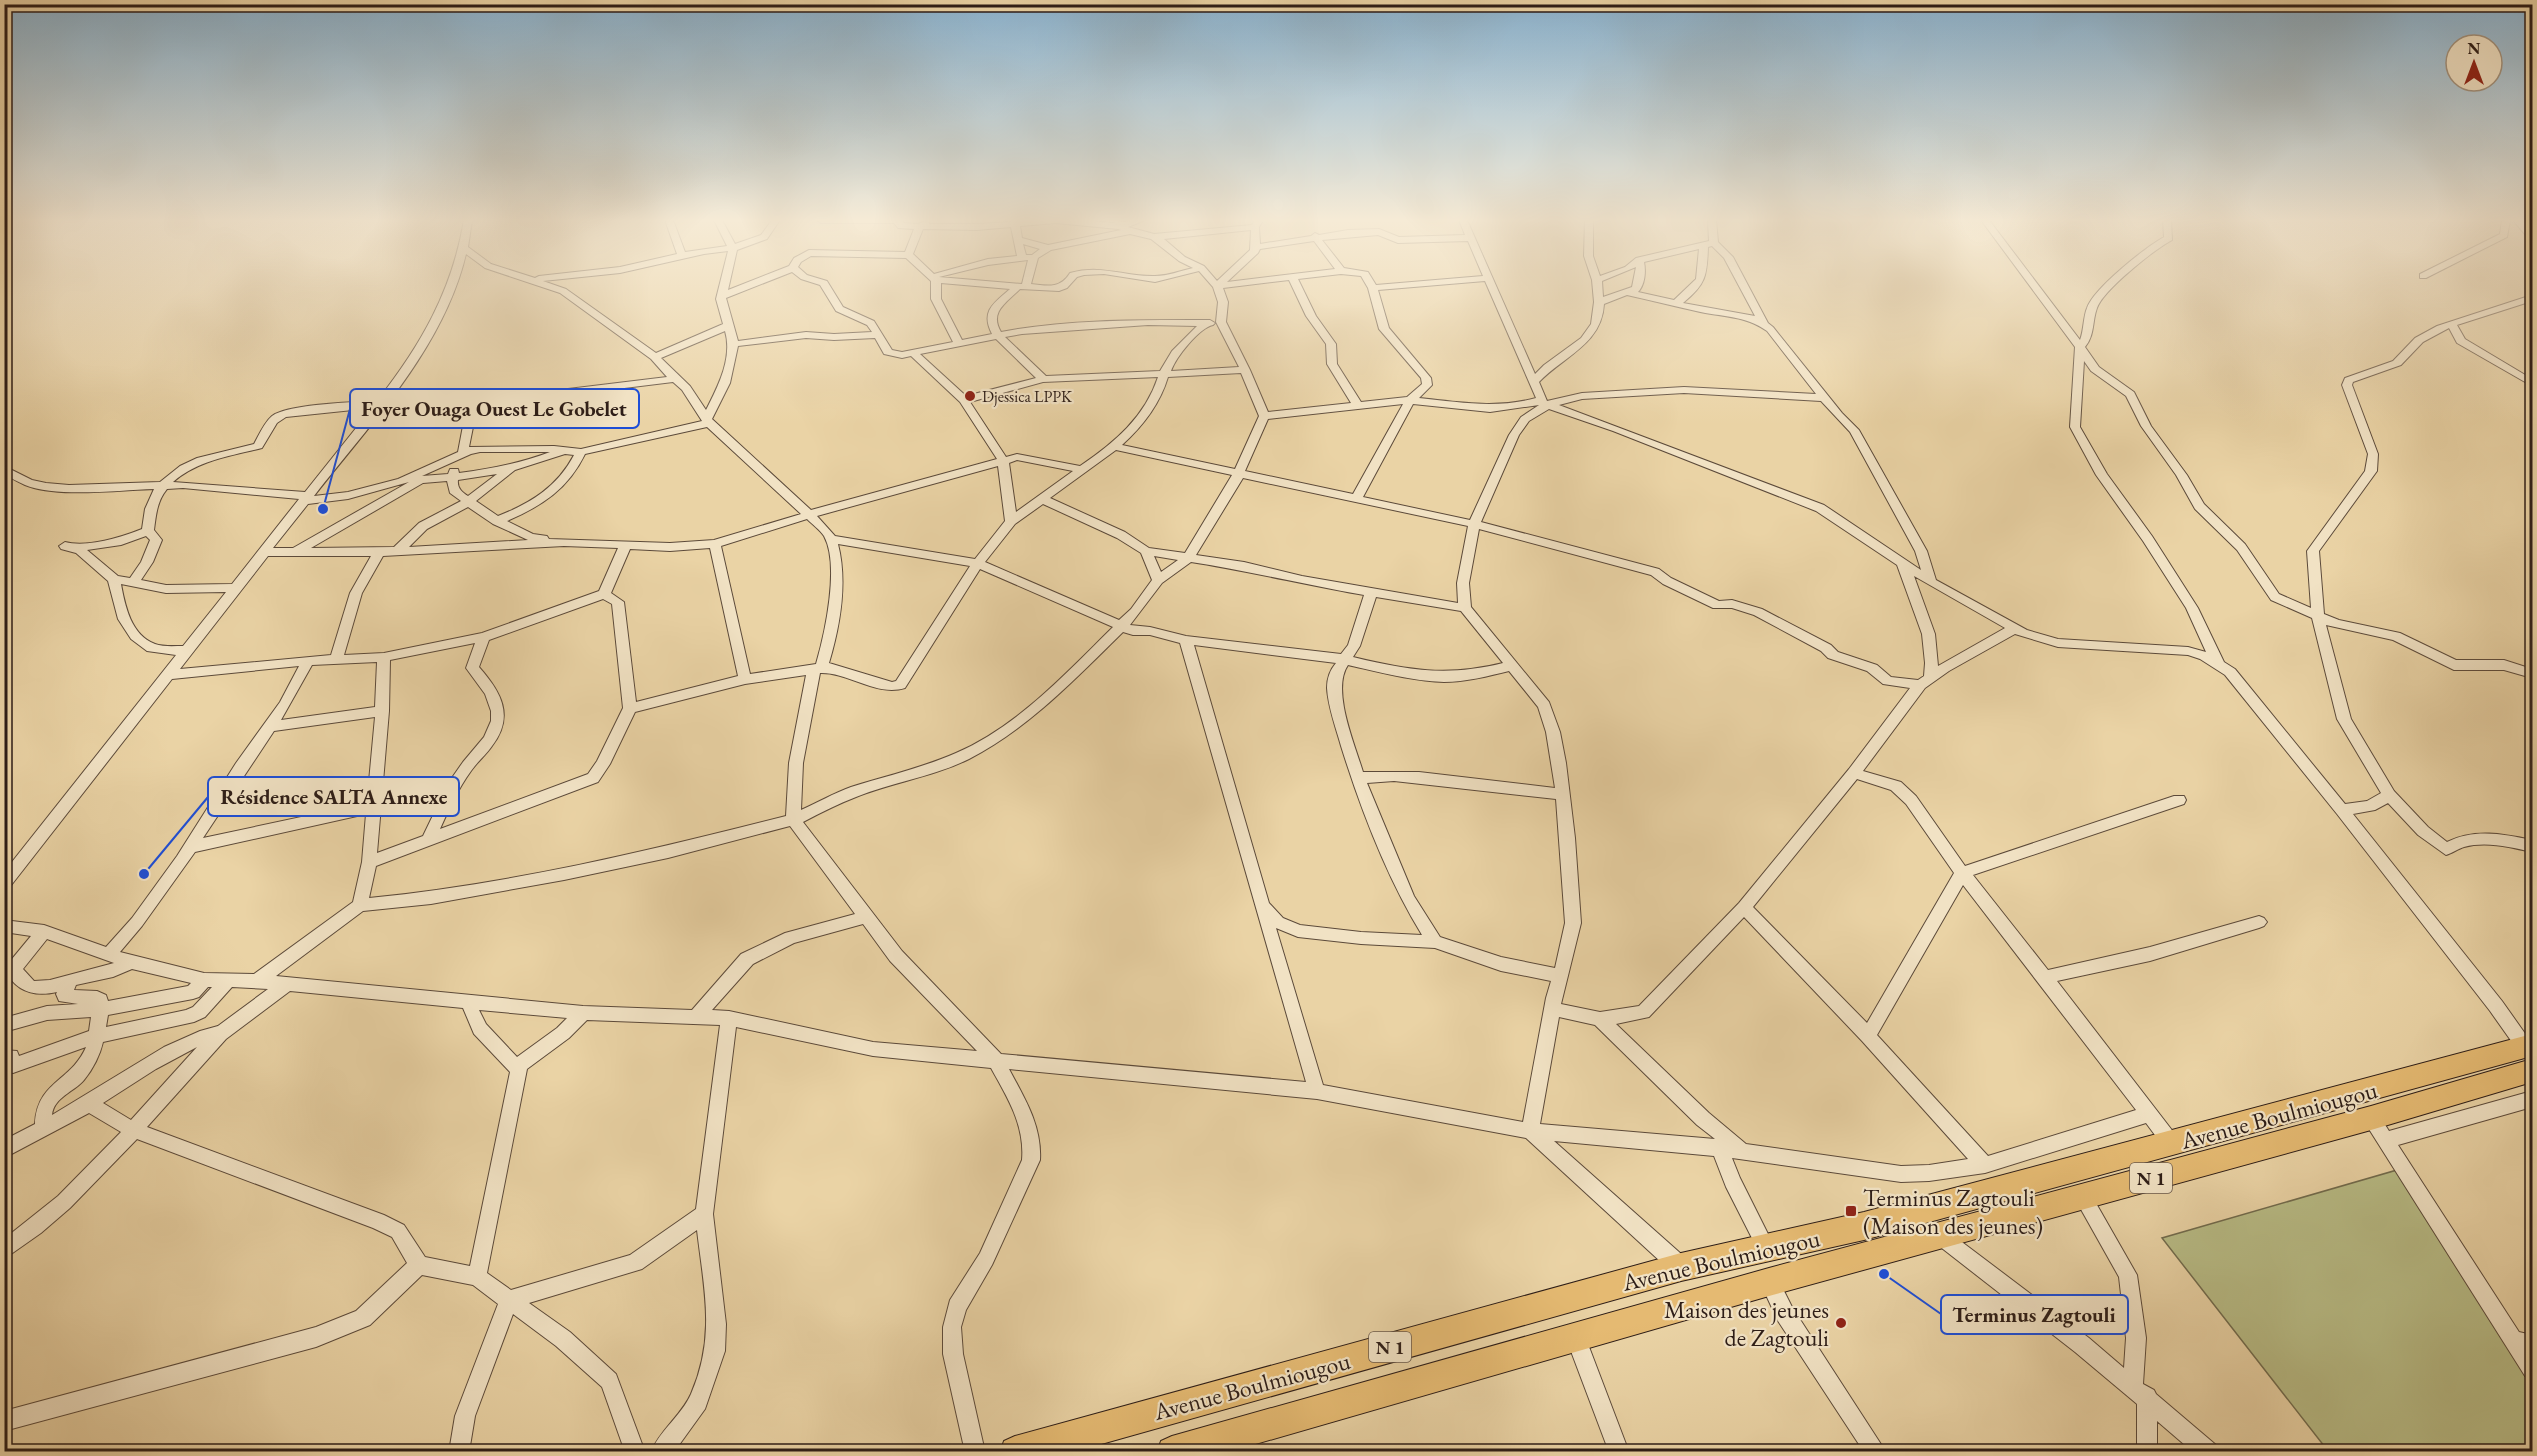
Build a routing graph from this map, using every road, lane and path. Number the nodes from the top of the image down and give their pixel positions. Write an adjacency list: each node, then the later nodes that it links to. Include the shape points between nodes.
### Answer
1 (453, 288): 46 (street, via 420,349)
2 (555, 288): 34 (street)
3 (724, 288): 19 (street)
4 (742, 288): 19 (street)
5 (827, 288): 28 (street, via 839,309 871,323)
6 (935, 288): 30 (street, via 936,299)
7 (1019, 288): 29 (street, via 999,301 990,318)
8 (1218, 288): 23 (street, via 1223,302)
9 (1298, 288): 47 (street, via 1331,344 1332,364)
10 (1372, 288): 44 (street, via 1384,329 1426,378 1427,385)
11 (1492, 288): 39 (street)
12 (1598, 288): 21 (street)
13 (1635, 288): 18 (street)
14 (1693, 288): 22 (street)
15 (1744, 288): 25 (street)
16 (2034, 288): 32 (street)
17 (2108, 288): 32 (street, via 2093,304 2091,323)
18 (1629, 293): 21 (street); 22 (street)
19 (722, 296): 27 (street)
20 (2532, 298): 26 (street)
21 (1599, 302): 39 (street, via 1597,325 1582,343 1547,367)
22 (1677, 303): 25 (street)
23 (1221, 322): 24 (street); 35 (street)
24 (1205, 323): 29 (street, via 1148,322); 36 (street, via 1168,361)
25 (1763, 323): 42 (street)
26 (2452, 324): 40 (street, via 2461,340); 93 (street, via 2420,339 2410,354 2396,363 2349,380 2347,385 2373,454 2370,471 2313,551)
27 (728, 326): 31 (street); 34 (street)
28 (877, 335): 31 (street, via 806,335); 33 (street, via 888,352)
29 (997, 335): 30 (street); 38 (street)
30 (959, 342): 33 (street)
31 (734, 344): 50 (street, via 725,383)
32 (2080, 347): 93 (street, via 2095,369 2130,394 2146,426 2199,506 2241,547 2275,597); 103 (street, via 2075,427 2102,475 2192,608)
33 (913, 353): 43 (street)
34 (655, 357): 37 (street)
35 (1245, 370): 36 (street); 49 (street)
36 (1164, 374): 38 (street); 51 (street, via 1152,405)
37 (675, 379): 48 (street, via 535,396); 50 (street, via 687,388)
38 (1043, 379): 43 (street)
39 (1533, 382): 45 (street)
40 (2532, 382)
41 (464, 394): 48 (street)
42 (1826, 398): 45 (street, via 1684,390 1582,396); 87 (street, via 1854,430 1921,551)
43 (964, 400): 55 (street)
44 (1410, 400): 45 (street, via 1490,409); 47 (street); 64 (street)
45 (1544, 403): 71 (street, via 1514,435); 84 (street, via 1820,508)
46 (379, 404): 63 (street, via 289,412 276,417 258,446 216,454 186,466); 65 (street)
47 (1358, 406): 49 (street)
48 (471, 410): 54 (street)
49 (1264, 416): 59 (street)
50 (708, 422): 53 (street); 68 (street)
51 (1116, 447): 58 (street); 59 (street)
52 (565, 451): 53 (street); 54 (street, via 480,449); 56 (street)
53 (581, 452): 69 (street, via 572,472 557,489 528,508)
54 (460, 453): 60 (street); 62 (street)
55 (1003, 460): 58 (street, via 1017,457); 68 (street); 70 (street)
56 (512, 467): 60 (street); 67 (street)
57 (4, 469): 63 (street, via 29,483 46,486)
58 (1082, 470): 66 (street)
59 (1238, 472): 64 (street); 82 (street)
60 (453, 477): 61 (street); 67 (street, via 453,488)
61 (421, 480): 62 (street); 80 (street)
62 (402, 481): 65 (street, via 348,495)
63 (162, 485): 65 (street, via 220,486); 72 (street, via 148,511)
64 (1357, 498): 71 (street)
65 (305, 499): 79 (street)
66 (1042, 499): 70 (street); 78 (street, via 1121,535)
67 (468, 501): 69 (street); 77 (street, via 423,526)
68 (811, 515): 73 (street); 75 (street)
69 (497, 521): 74 (street, via 530,537)
70 (1011, 521): 83 (street)
71 (1474, 524): 92 (street, via 1463,583); 109 (street, via 1654,572 1717,605 1732,604 1758,612 1833,655 1872,668 1888,681)
72 (148, 531): 85 (street, via 121,541 69,547 80,550); 88 (street, via 156,540)
73 (831, 539): 83 (street); 105 (street, via 834,623)
74 (564, 542): 76 (street); 77 (street)
75 (715, 544): 76 (street); 108 (street)
76 (625, 546): 91 (street)
77 (397, 551): 81 (street)
78 (1146, 551): 82 (street); 86 (street)
79 (265, 552): 80 (street); 89 (street)
80 (296, 552): 81 (street)
81 (379, 552): 100 (street, via 356,593)
82 (1188, 558): 86 (street); 90 (street)
83 (978, 563): 94 (street); 105 (street, via 900,685 892,687 831,668)
84 (1903, 564): 87 (street); 109 (street, via 1932,649 1933,665)
85 (114, 579): 88 (street); 98 (street, via 118,609 137,637 151,648)
86 (1158, 580): 94 (street, via 1136,612)
87 (1931, 582): 95 (street)
88 (134, 583): 89 (street, via 166,589)
89 (236, 588): 98 (street)
90 (1371, 592): 92 (street); 101 (street, via 1354,646)
91 (604, 594): 96 (street); 110 (street, via 618,602)
92 (1466, 608): 104 (street)
93 (2318, 617): 106 (street, via 2396,636 2454,666 2504,665); 116 (street, via 2344,719)
94 (1121, 625): 97 (street, via 1133,631); 120 (street, via 1042,703 1004,733 962,756 853,792)
95 (2014, 629): 103 (street, via 2058,643 2188,651); 109 (street)
96 (484, 637): 99 (street); 121 (street, via 472,668 495,695 496,728 449,794)
97 (1186, 640): 101 (street); 128 (street)
98 (185, 651): 107 (street)
99 (384, 657): 100 (street); 111 (street)
100 (336, 659): 102 (street)
101 (1343, 659): 104 (street, via 1398,672 1445,677 1482,674); 114 (street, via 1334,688)
102 (308, 661): 107 (street); 112 (street)
103 (2218, 663): 119 (street, via 2230,672)
104 (1512, 665): 115 (street, via 1544,705 1553,732)
105 (818, 668): 108 (street); 120 (street, via 796,763)
106 (2532, 673)
107 (166, 675): 126 (street)
108 (745, 679): 110 (street)
109 (1925, 681): 113 (street)
110 (630, 708): 121 (street, via 594,778)
111 (382, 711): 112 (street); 118 (street)
112 (269, 727): 123 (street)
113 (1854, 773): 125 (street, via 1888,783 1905,793); 129 (street)
114 (1358, 778): 115 (street, via 1419,777); 134 (street, via 1408,898)
115 (1563, 794): 137 (street, via 1573,923)
116 (2389, 795): 119 (street, via 2370,806); 122 (street, via 2446,849 2454,843 2491,839)
117 (2180, 800): 125 (street)
118 (373, 807): 123 (street); 124 (street)
119 (2343, 810): 155 (street)
120 (793, 819): 127 (street, via 564,874 431,898); 130 (street)
121 (429, 840): 124 (street)
122 (2532, 846)
123 (190, 847): 135 (street, via 137,922)
124 (369, 862): 127 (street)
125 (1962, 873): 138 (street); 154 (street)
126 (4, 884)
127 (360, 905): 141 (street)
128 (1262, 906): 134 (street, via 1278,922 1298,931); 159 (street)
129 (1744, 907): 150 (street, via 1643,1012); 154 (street)
130 (866, 917): 148 (street, via 790,938 747,958); 157 (street, via 896,956)
131 (2259, 922): 138 (street, via 2150,954)
132 (4, 926): 133 (street)
133 (44, 931): 135 (street); 142 (street, via 13,971 33,988)
134 (1435, 942): 137 (street, via 1501,964)
135 (109, 954): 136 (street)
136 (131, 962): 139 (street); 142 (street, via 108,973)
137 (1561, 976): 146 (street)
138 (2045, 977): 162 (street)
139 (204, 980): 140 (street); 145 (street, via 193,992)
140 (228, 981): 141 (street); 153 (street, via 195,1015)
141 (257, 981): 143 (street)
142 (70, 982): 145 (street, via 65,996 97,998)
143 (286, 985): 144 (street); 152 (street)
144 (468, 1002): 147 (street); 158 (street, via 480,1029)
145 (101, 1009): 151 (street, via 47,1013); 153 (street)
146 (1552, 1009): 150 (street); 166 (street)
147 (583, 1013): 148 (street); 158 (street, via 563,1033)
148 (697, 1016): 149 (street)
149 (729, 1018): 157 (street, via 873,1049); 173 (street)
150 (1600, 1019): 170 (street, via 1703,1119)
151 (4, 1025)
152 (222, 1032): 161 (street, via 195,1039); 165 (street)
153 (95, 1036): 156 (street, via 13,1066 11,1056); 163 (street, via 93,1051 77,1076 52,1095 44,1109)
154 (1868, 1036): 171 (street)
155 (2530, 1054): 164 (highway, Avenue Boulmiougou / N 1); 167 (highway, Avenue Boulmiougou / N 1)
156 (4, 1057)
157 (994, 1059): 159 (street); 190 (street, via 1026,1117 1032,1147 1031,1160 986,1259 957,1307 952,1327 953,1354)
158 (517, 1066): 179 (street, via 517,1088)
159 (1317, 1091): 166 (street)
160 (2532, 1099): 164 (street)
161 (89, 1103): 163 (street); 165 (street)
162 (2150, 1114): 167 (street); 171 (street)
163 (43, 1126): 169 (street)
164 (2379, 1129): 172 (highway, Avenue Boulmiougou / N 1); 183 (street)
165 (135, 1130): 176 (street, via 78,1190 30,1233); 177 (street, via 378,1221 398,1231)
166 (1530, 1131): 168 (street); 178 (street)
167 (2172, 1144): 175 (highway, Avenue Boulmiougou / N 1, via 1864,1226)
168 (1720, 1148): 170 (street); 175 (street)
169 (4, 1150)
170 (1743, 1152): 171 (street, via 1901,1174)
171 (1985, 1165)
172 (2083, 1197): 174 (highway, Avenue Boulmiougou / N 1); 185 (street, via 2128,1275)
173 (704, 1214): 181 (street, via 635,1263); 189 (street, via 717,1324 715,1351 698,1402)
174 (1940, 1236): 180 (highway, Avenue Boulmiougou / N 1); 185 (street)
175 (1766, 1248): 178 (highway, Avenue Boulmiougou / N 1)
176 (4, 1250)
177 (419, 1264): 179 (street); 186 (street, via 363,1318 316,1337)
178 (1681, 1267): 191 (highway, Avenue Boulmiougou / N 1)
179 (477, 1277): 181 (street)
180 (1769, 1282): 182 (highway, Avenue Boulmiougou / N 1); 194 (street, via 1785,1314)
181 (509, 1300): 187 (street, via 465,1416); 188 (street, via 562,1339 609,1381)
182 (1576, 1338): 192 (highway, Avenue Boulmiougou / N 1); 193 (street)
183 (2524, 1343): 184 (street)
184 (2532, 1370)
185 (2140, 1392): 195 (street); 196 (street)
186 (4, 1421)
187 (459, 1452)
188 (635, 1452)
189 (661, 1452)
190 (975, 1452)
191 (1016, 1452)
192 (1172, 1452)
193 (1620, 1452)
194 (1876, 1452)
195 (2147, 1452)
196 (2209, 1452)

